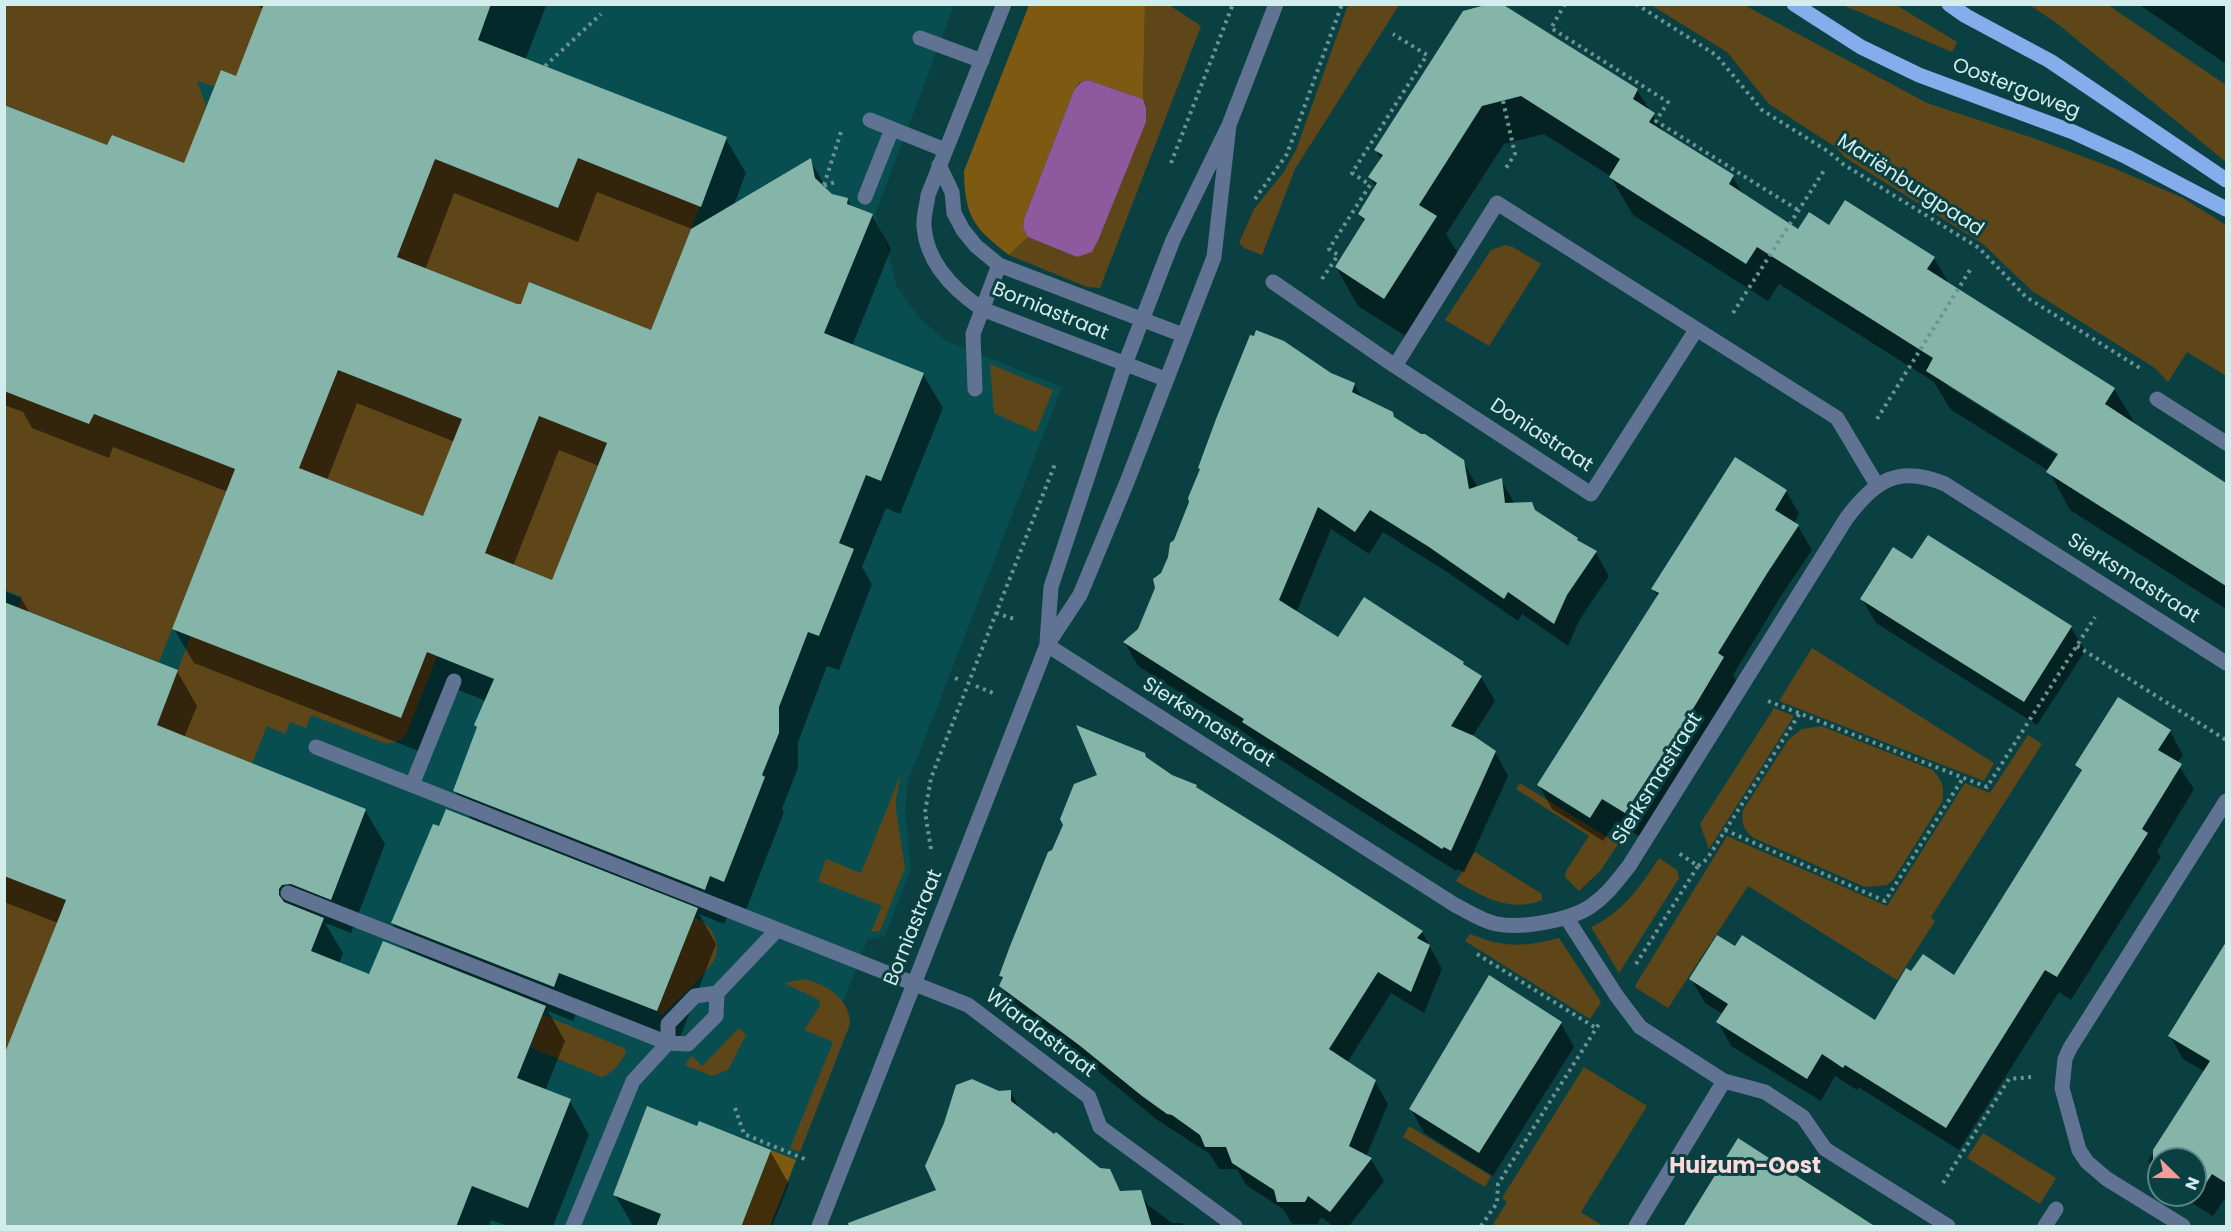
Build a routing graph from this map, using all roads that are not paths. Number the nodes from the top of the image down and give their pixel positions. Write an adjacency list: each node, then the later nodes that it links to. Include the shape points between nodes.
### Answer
1 (1004, 4): 6 (street, Borniastraat)
2 (1276, 4): 8 (street, Borniastraat)
3 (1794, 4): 14 (main road, Oostergoweg, via 1861,48 1919,75 2073,132)
4 (1949, 4): 12 (main road, Oostergoweg, via 2050,61)
5 (920, 38): 6 (street)
6 (982, 61): 10 (street, Borniastraat)
7 (870, 120): 9 (street)
8 (1229, 125): 18 (street, Borniastraat, via 1173,240); 20 (street, Borniastraat, via 1214,257)
9 (892, 129): 10 (street); 13 (street)
10 (945, 150): 11 (street, Borniastraat)
11 (939, 165): 15 (street, Borniastraat, via 963,230); 17 (street, Borniastraat, via 928,195 924,226 930,250 946,278)
12 (2226, 180)
13 (865, 197)
14 (2226, 209)
15 (999, 265): 17 (street); 18 (street, Borniastraat)
16 (1273, 282): 22 (street, Doniastraat)
17 (982, 309): 21 (street, Borniastraat); 24 (street, via 973,334)
18 (1141, 319): 20 (street, Borniastraat); 21 (street, Borniastraat)
19 (1696, 330): 22 (street, via 1497,203); 22 (street, Doniastraat, via 1591,494); 27 (street, via 1837,418)
20 (1183, 335): 23 (street, Borniastraat)
21 (1125, 364): 23 (street, Borniastraat); 28 (street, Borniastraat, via 1051,587)
22 (1395, 366)
23 (1165, 379): 28 (street, Borniastraat, via 1080,595)
24 (975, 389)
25 (2157, 399): 26 (street)
26 (2226, 443)
27 (1877, 485): 29 (street, Sierksmastraat, via 1893,477 1911,475 1945,484); 35 (street, Sierksmastraat, via 1846,519 1629,866 1610,890 1589,907)
28 (1047, 645): 35 (street, Sierksmastraat, via 1483,919 1511,926); 37 (street, Borniastraat)
29 (2226, 663)
30 (454, 681): 32 (street)
31 (316, 747): 32 (street, Wiardastraat)
32 (412, 785): 36 (street, Wiardastraat)
33 (2226, 801): 48 (street, via 2070,1048 2062,1073 2062,1088 2079,1150 2087,1162)
34 (288, 893): 39 (street)
35 (1566, 917): 40 (street, via 1640,1027)
36 (776, 931): 37 (street, Wiardastraat); 38 (street)
37 (913, 985): 43 (street, Borniastraat); 44 (street, Wiardastraat, via 968,1005 987,1019 1089,1097 1100,1127)
38 (717, 993): 39 (street, via 695,996 668,1024); 39 (street, via 716,1016 688,1044)
39 (668, 1043): 42 (street, via 633,1081)
40 (1724, 1082): 45 (street); 46 (street, via 1765,1092 1803,1117 1825,1149)
41 (2056, 1209): 47 (street)
42 (573, 1227)
43 (819, 1227)
44 (1235, 1227)
45 (1636, 1227)
46 (1948, 1227)
47 (2045, 1227)
48 (2183, 1227)

